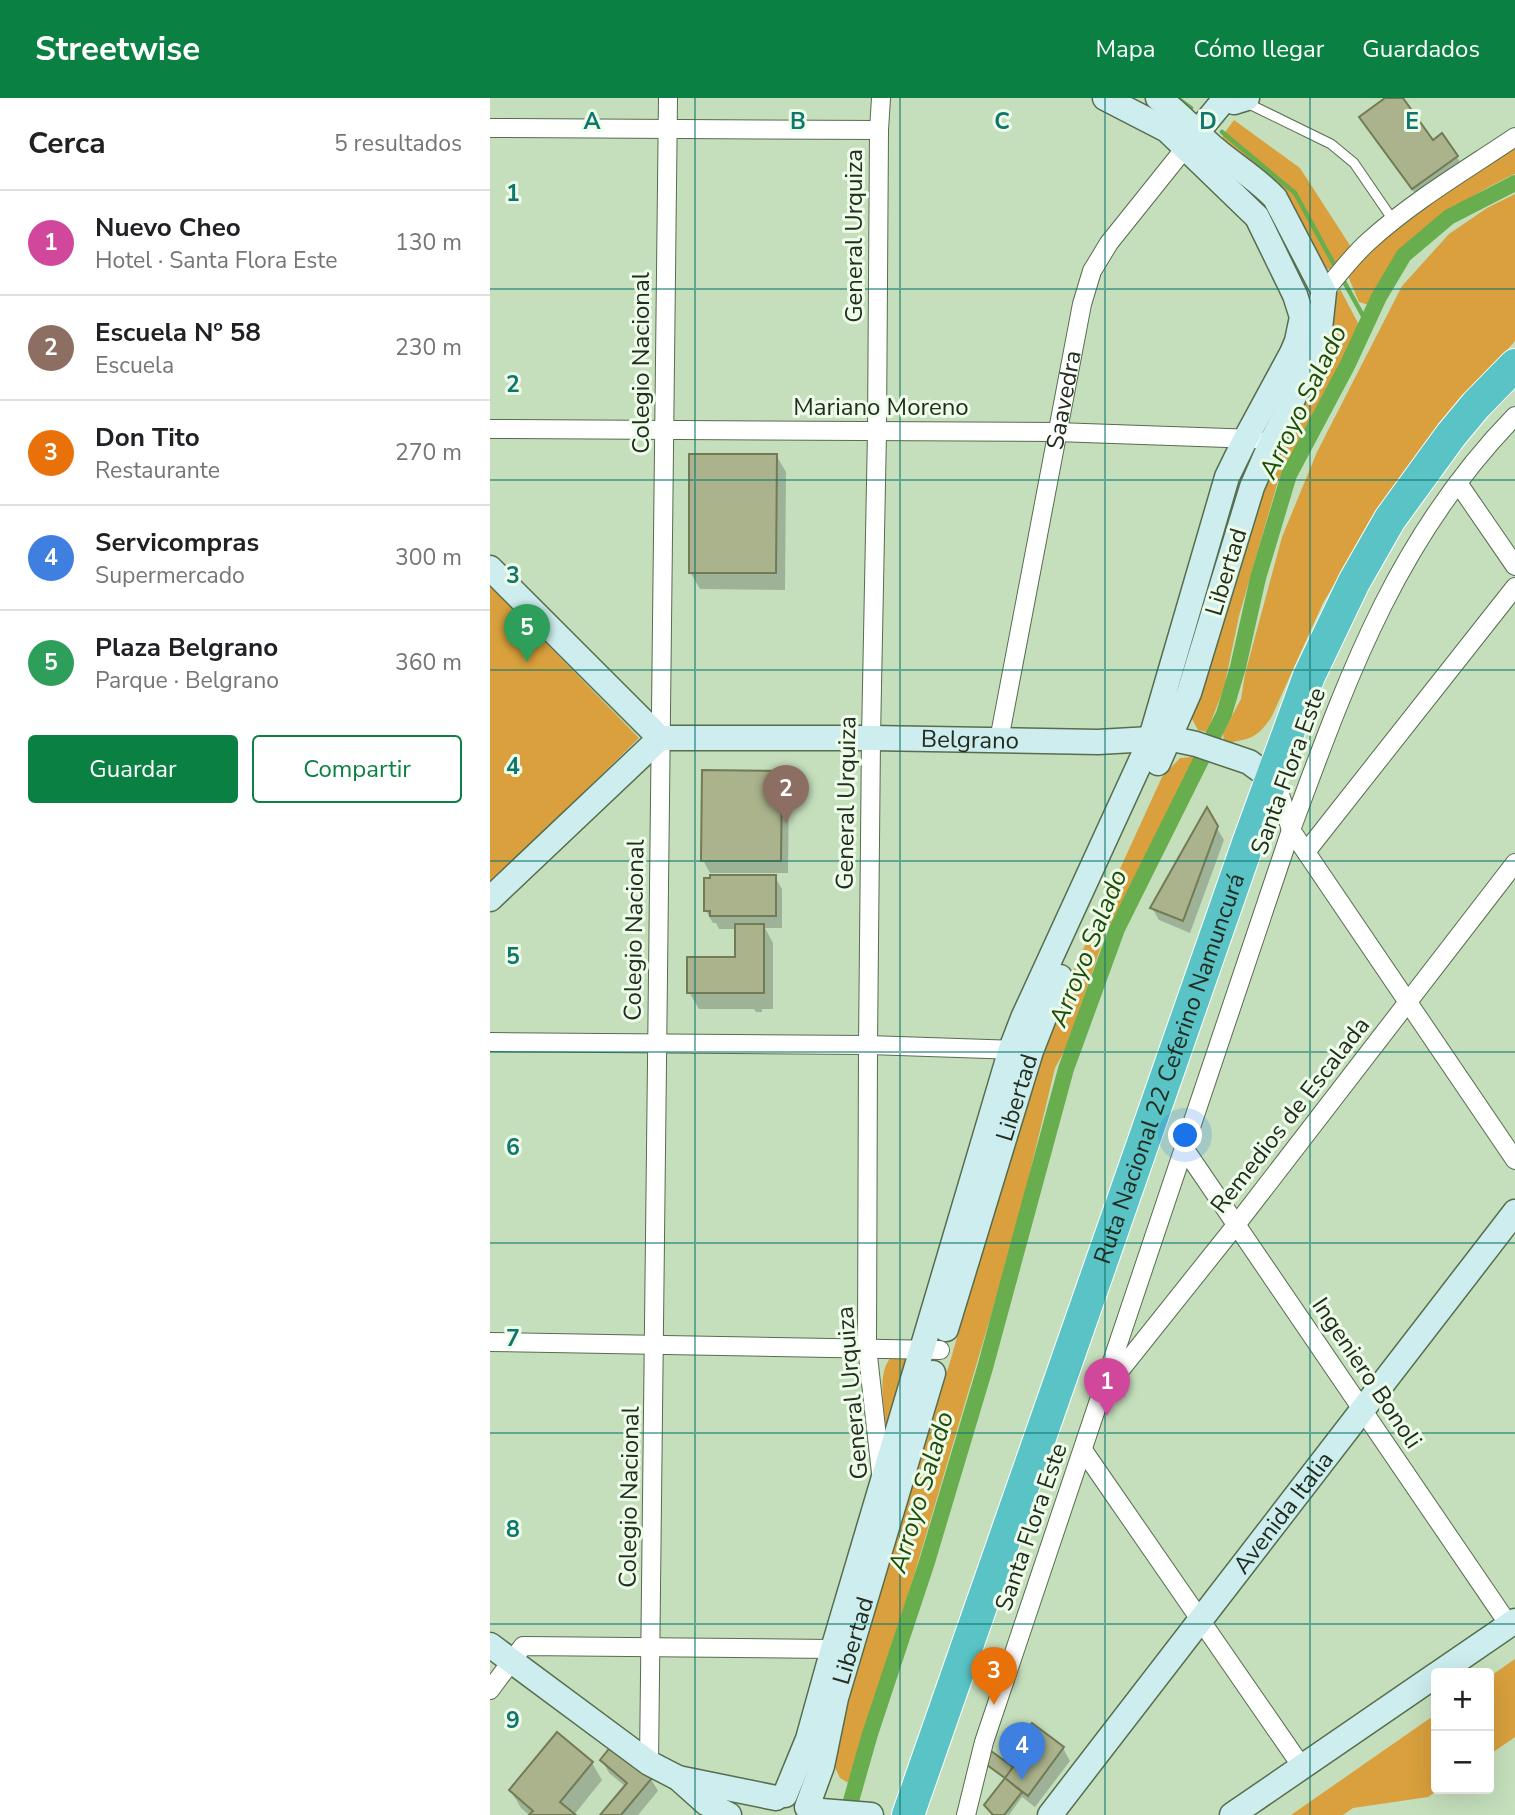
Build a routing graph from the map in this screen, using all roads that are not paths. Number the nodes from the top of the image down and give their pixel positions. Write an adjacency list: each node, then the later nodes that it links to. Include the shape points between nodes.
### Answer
1 (668, 98): 7 (street, Colegio Nacional)
2 (881, 98): 8 (street, General Urquiza)
3 (1105, 98): 10 (street)
4 (1158, 98): 10 (street)
5 (1238, 99): 10 (street, Saavedra); 11 (lane, via 1332,144 1354,163)
6 (490, 128): 7 (street)
7 (667, 130): 8 (street); 18 (street, Colegio Nacional)
8 (878, 130): 19 (street, General Urquiza)
9 (1515, 137): 11 (street, Libertad)
10 (1191, 140): 12 (street, via 1216,150 1264,186); 13 (street, via 1257,217); 20 (street, Saavedra, via 1092,271)
11 (1393, 220): 12 (street, Libertad)
12 (1328, 287): 13 (street, Libertad); 22 (street, Libertad, via 1315,353)
13 (1302, 317): 21 (street, Libertad, via 1292,352)
14 (1515, 365): 31 (highway, Ruta Nacional 22 Ceferino Namuncurá, via 1436,454 1371,550 1322,645)
15 (1515, 390): 32 (highway, Ruta Nacional 22 Ceferino Namuncurá, via 1451,464 1406,529 1363,604 1330,677)
16 (1515, 416): 23 (street, Santa Flora Este)
17 (490, 429): 18 (street, Mariano Moreno)
18 (666, 430): 19 (street, Mariano Moreno); 27 (street, Colegio Nacional)
19 (877, 432): 20 (street, Mariano Moreno); 28 (street, General Urquiza)
20 (1056, 432): 21 (street, Mariano Moreno); 30 (street, Saavedra)
21 (1246, 438): 22 (street, Mariano Moreno); 29 (street, Libertad, via 1227,477)
22 (1272, 441): 29 (street, Libertad, via 1252,487 1189,693)
23 (1458, 482): 24 (street); 32 (street, Santa Flora Este, via 1374,619)
24 (1515, 566)
25 (490, 568): 27 (street)
26 (1515, 587): 33 (street)
27 (660, 738): 28 (street, Belgrano); 35 (street); 38 (street, Colegio Nacional)
28 (870, 738): 30 (street, Belgrano); 39 (street, General Urquiza)
29 (1159, 739): 30 (street, Belgrano); 31 (street, Belgrano, via 1249,762); 40 (street, Libertad, via 1151,781 1048,1003)
30 (999, 740)
31 (1271, 778): 32 (street); 70 (highway, Ruta Nacional 22 Ceferino Namuncurá)
32 (1287, 818): 33 (street); 41 (street, Santa Flora Este); 71 (highway, Ruta Nacional 22 Ceferino Namuncurá)
33 (1306, 852): 36 (street)
34 (1515, 863): 36 (street, Remedios de Escalada)
35 (490, 899)
36 (1408, 1003): 42 (street); 44 (street, Remedios de Escalada)
37 (490, 1042): 38 (street)
38 (657, 1043): 39 (street); 46 (street, Colegio Nacional)
39 (867, 1045): 40 (street); 47 (street, General Urquiza)
40 (1021, 1050): 48 (street, Libertad)
41 (1184, 1148): 44 (street, Ingeniero Bonoli); 49 (street, Santa Flora Este)
42 (1515, 1160)
43 (1515, 1212): 50 (street, Avenida Italia)
44 (1236, 1225): 49 (street, Remedios de Escalada); 50 (street, Ingeniero Bonoli)
45 (490, 1342): 46 (street)
46 (655, 1346): 47 (street); 57 (street, Colegio Nacional)
47 (867, 1347): 48 (street); 52 (street, General Urquiza)
48 (931, 1350): 52 (street, Libertad); 53 (street, Libertad)
49 (1102, 1394): 51 (street, Santa Flora Este)
50 (1363, 1410): 54 (street, Avenida Italia); 55 (street, Ingeniero Bonoli)
51 (1083, 1450): 54 (street); 72 (street, Santa Flora Este, via 984,1742)
52 (882, 1481): 53 (street, General Urquiza); 58 (street, Libertad)
53 (893, 1506): 67 (street, Libertad, via 836,1698)
54 (1201, 1620): 64 (street); 73 (street, Avenida Italia)
55 (1512, 1623): 60 (street)
56 (490, 1645): 59 (street)
57 (651, 1647): 58 (street); 59 (street, via 523,1646); 63 (street, Colegio Nacional)
58 (832, 1649): 66 (street, Libertad, via 808,1739)
59 (511, 1661): 62 (street); 63 (street)
60 (1447, 1668)
61 (1431, 1679): 64 (street)
62 (490, 1690)
63 (649, 1763): 65 (street)
64 (1302, 1767): 74 (street)
65 (678, 1778): 66 (street); 68 (street, via 706,1803)
66 (775, 1803): 67 (street, via 799,1798)
67 (815, 1811): 69 (street)
68 (729, 1815)
69 (868, 1815)
70 (908, 1815)
71 (929, 1815)
72 (966, 1815)
73 (1050, 1815)
74 (1232, 1815)

